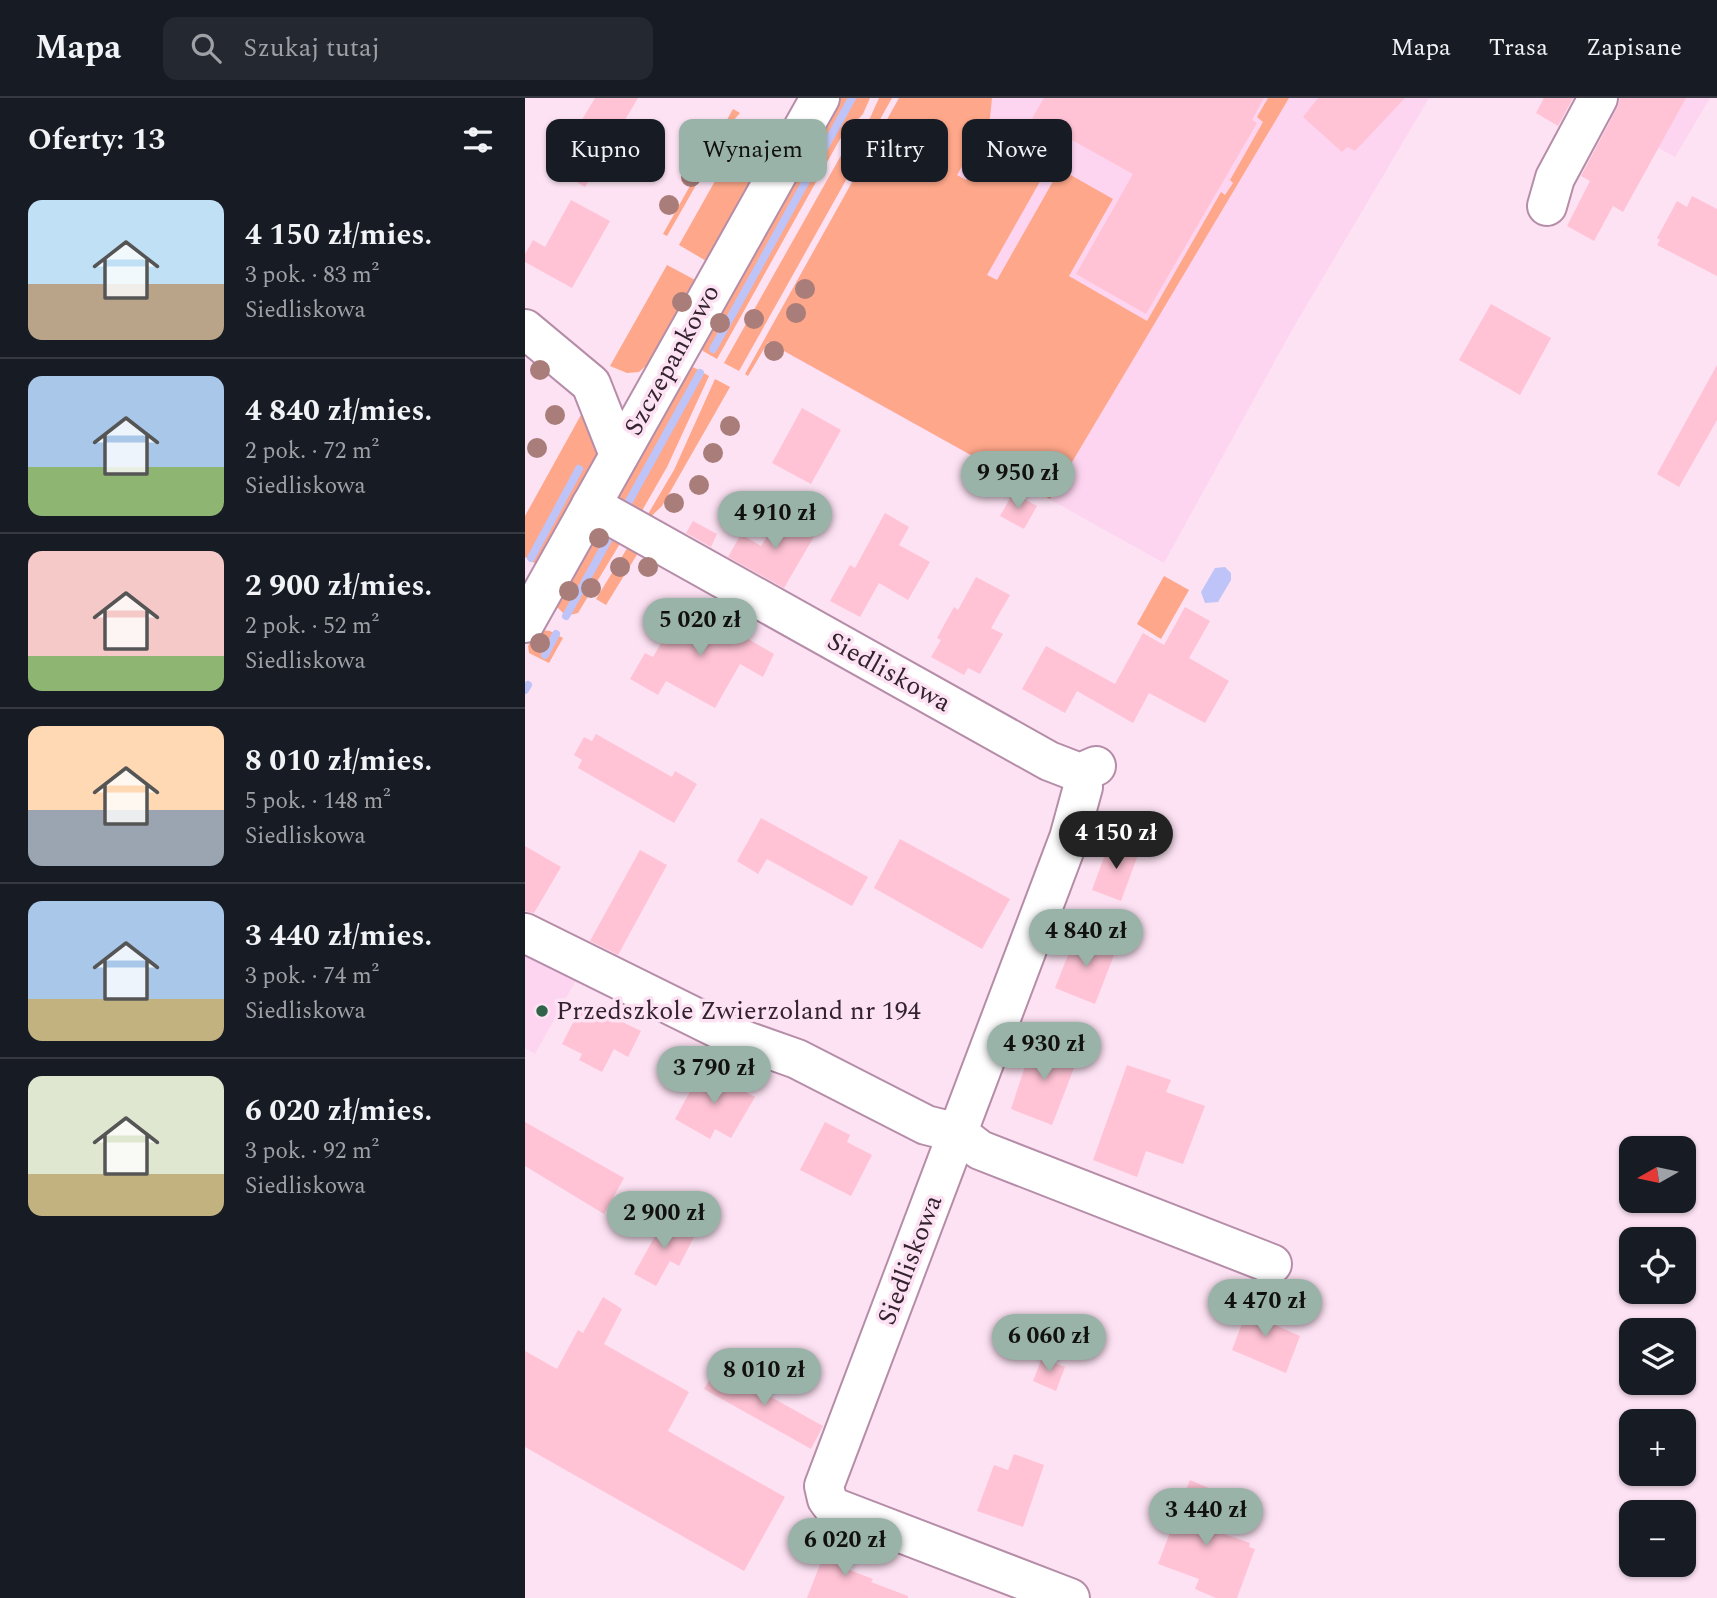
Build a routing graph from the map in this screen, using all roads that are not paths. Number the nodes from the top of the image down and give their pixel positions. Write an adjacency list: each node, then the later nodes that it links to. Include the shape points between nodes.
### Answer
1 (820, 98): 6 (street, Szczepankowo)
2 (1598, 98): 3 (street, via 1555,178)
3 (1547, 206)
4 (525, 329): 5 (street)
5 (591, 384): 6 (street); 7 (street)
6 (653, 395): 7 (street, Szczepankowo)
7 (619, 454): 8 (street, Szczepankowo)
8 (591, 505): 9 (street, Szczepankowo); 11 (street, Siedliskowa, via 1038,755 1088,769 1069,838)
9 (525, 623)
10 (525, 933): 11 (street, via 735,1037 797,1059 926,1125)
11 (958, 1133): 12 (street, via 980,1150); 13 (street, Siedliskowa, via 824,1486 827,1499 846,1513)
12 (1272, 1264)
13 (1070, 1598)

